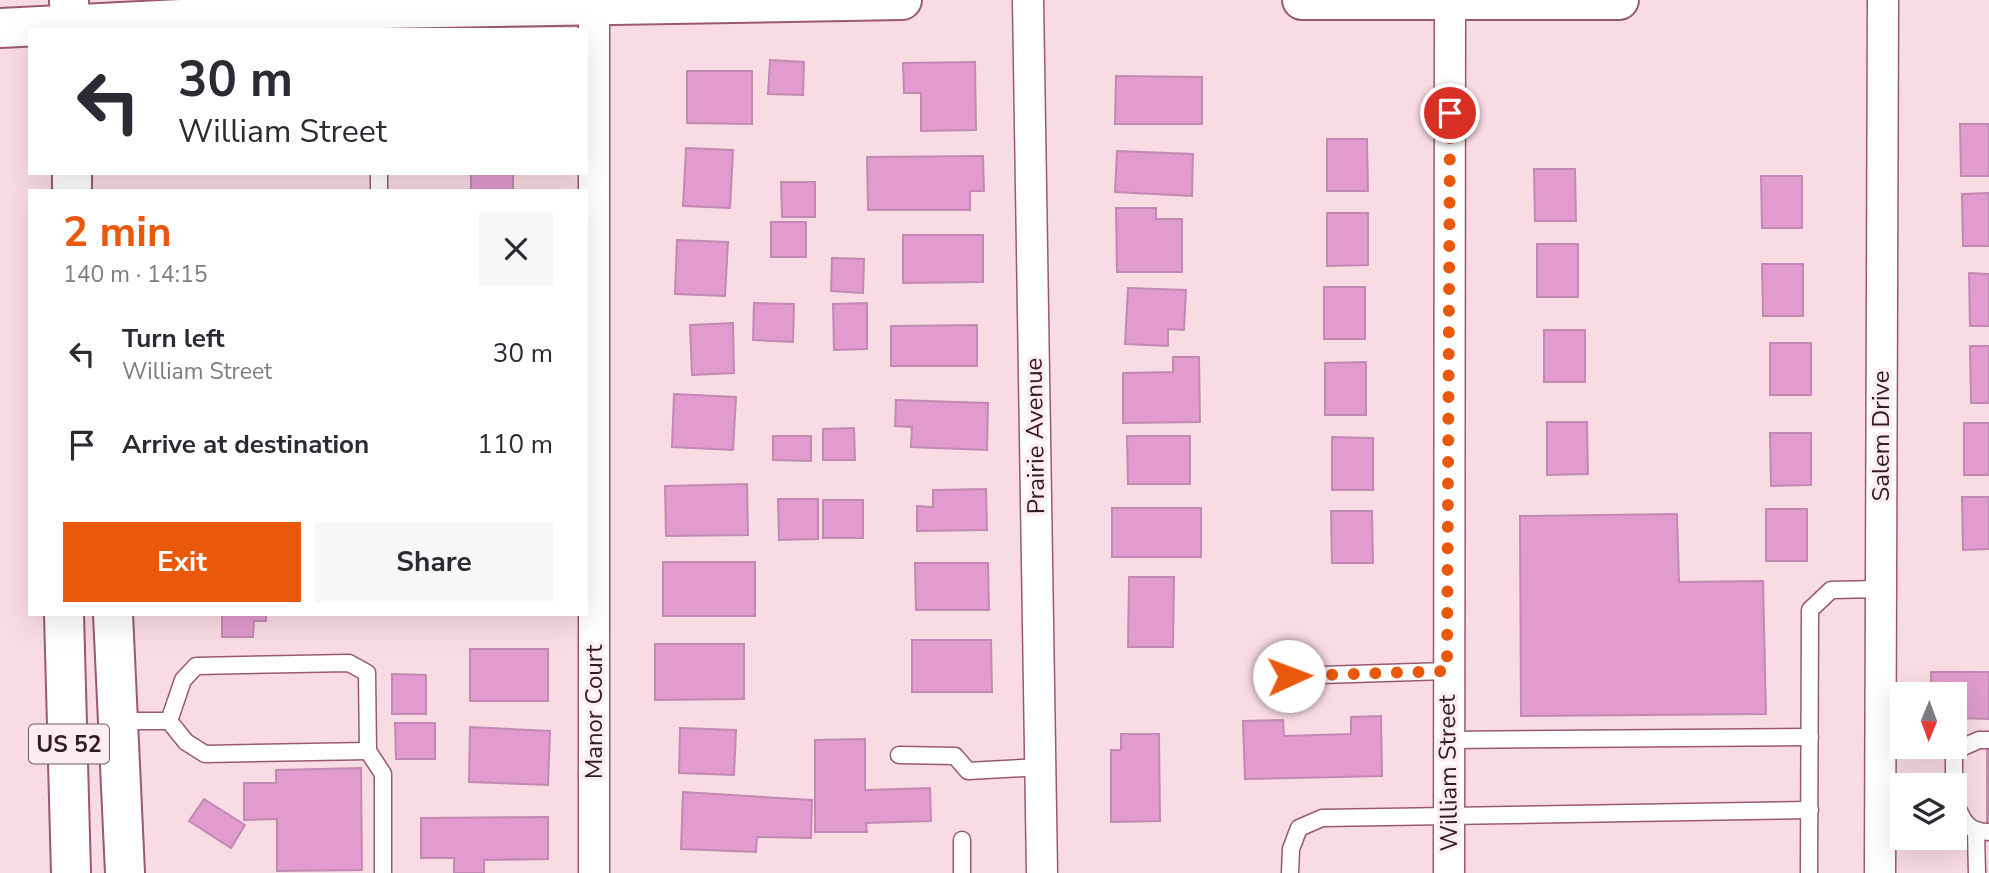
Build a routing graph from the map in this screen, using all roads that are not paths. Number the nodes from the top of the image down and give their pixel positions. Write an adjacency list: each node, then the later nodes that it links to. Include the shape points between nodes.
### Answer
1 (902, 0): 7 (street)
2 (1028, 0): 25 (street, Prairie Avenue)
3 (1302, 0): 8 (street)
4 (1614, 0): 5 (street); 8 (street)
5 (1619, 0)
6 (1883, 0): 13 (street, Salem Drive)
7 (802, 1): 9 (street)
8 (1450, 1): 16 (street, William Street)
9 (594, 5): 11 (street); 37 (street, Manor Court)
10 (75, 14): 11 (street); 12 (street)
11 (381, 19)
12 (0, 27)
13 (1880, 589): 20 (lane, via 1831,590 1810,610); 27 (street, Salem Drive)
14 (64, 616): 34 (street, US 52)
15 (113, 616): 18 (street, US 52)
16 (1447, 671): 17 (lane); 21 (street, William Street)
17 (1289, 676)
18 (119, 721): 19 (lane); 33 (street, US 52)
19 (169, 721): 23 (lane, via 186,742 205,754); 23 (lane, via 183,680 196,666 349,663 367,673)
20 (1810, 737): 21 (lane); 29 (lane)
21 (1448, 740): 30 (street, William Street)
22 (1989, 740): 26 (lane, via 1954,751)
23 (369, 751): 36 (lane, via 383,775)
24 (899, 755): 25 (lane, via 956,756 968,771)
25 (1041, 767): 39 (street, Prairie Avenue)
26 (1954, 773)
27 (1890, 780)
28 (1890, 806): 43 (street, Salem Drive)
29 (1810, 810): 30 (lane); 42 (lane)
30 (1449, 814): 40 (lane, via 1322,818 1299,828 1290,849); 41 (street, William Street)
31 (1982, 832): 44 (lane)
32 (962, 840): 38 (lane)
33 (125, 855): 35 (street, US 52)
34 (71, 873)
35 (136, 873)
36 (383, 873)
37 (594, 873)
38 (962, 873)
39 (1042, 873)
40 (1290, 873)
41 (1449, 873)
42 (1809, 873)
43 (1880, 873)
44 (1977, 873)

